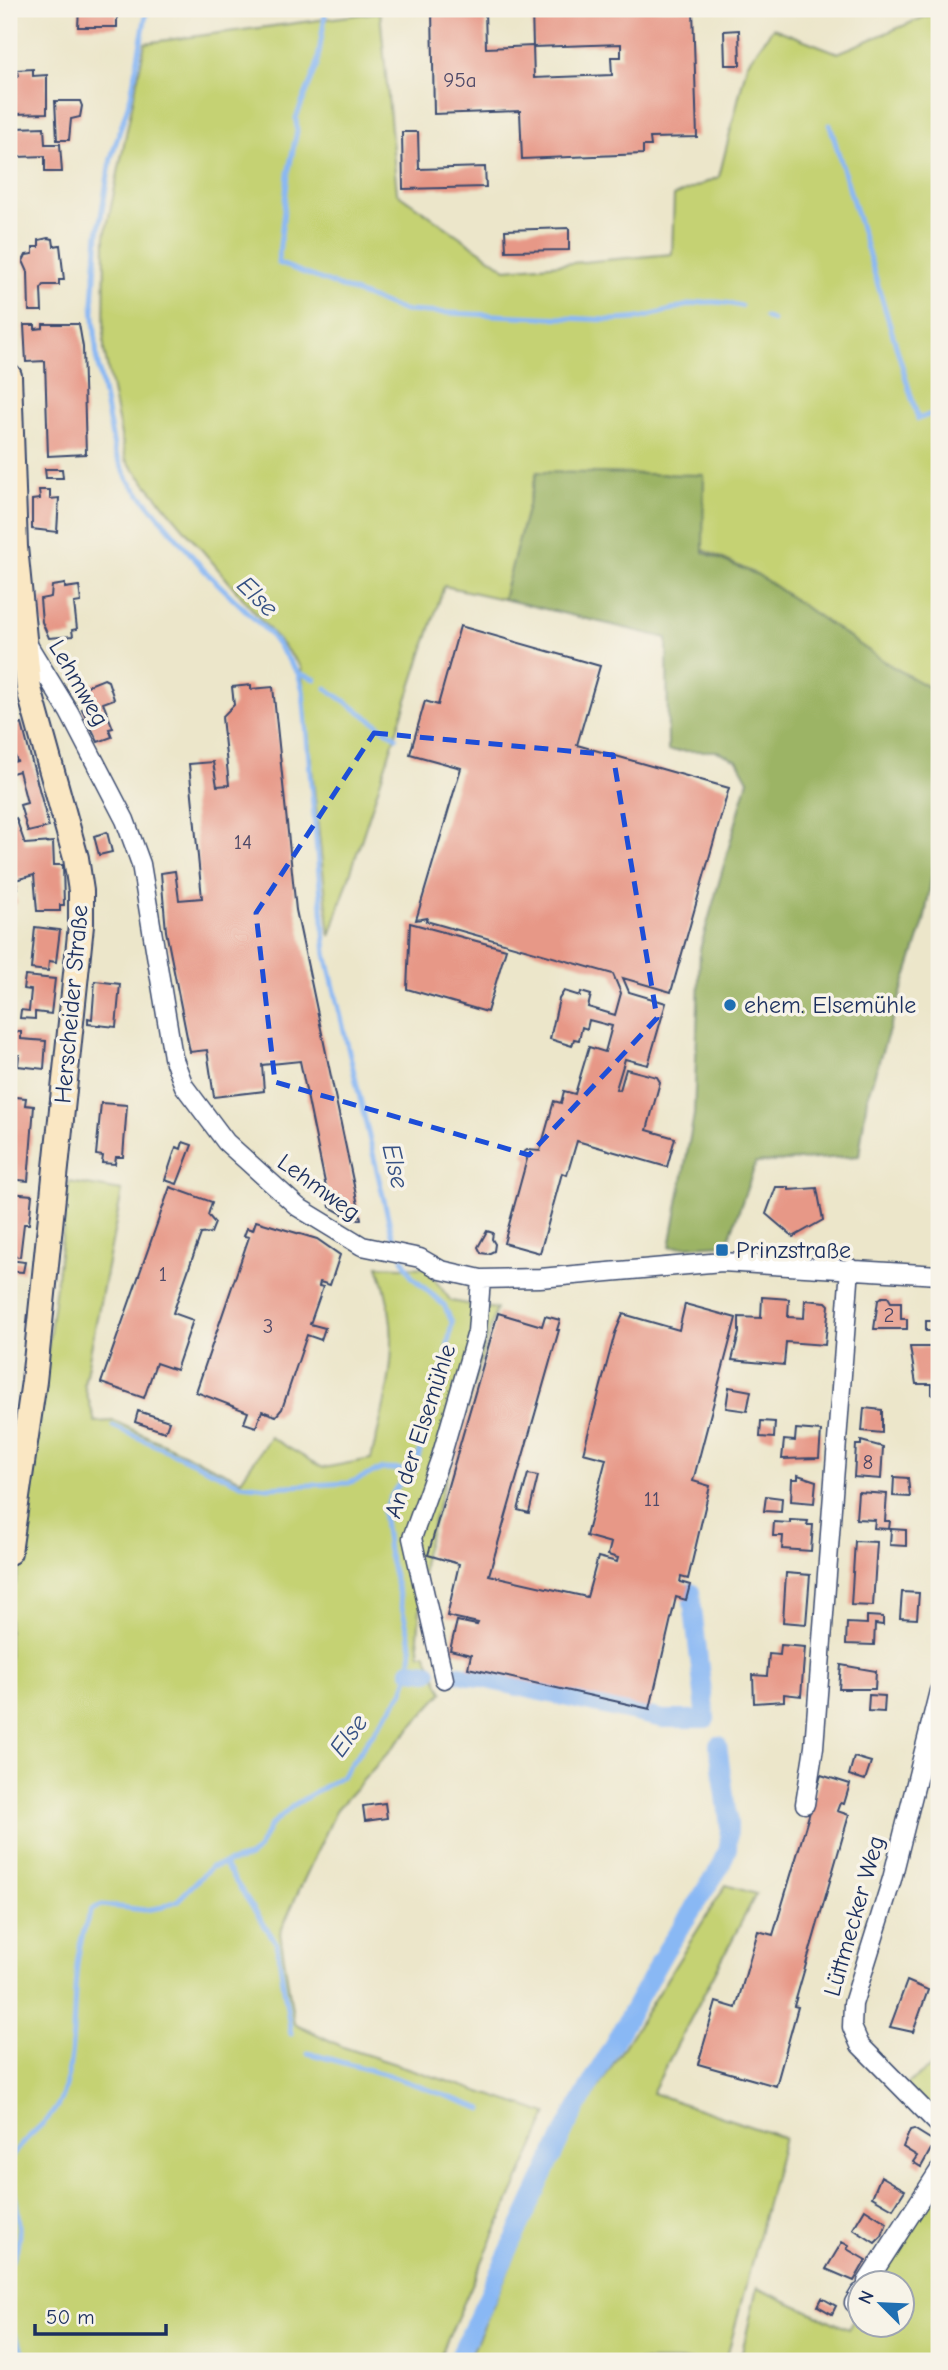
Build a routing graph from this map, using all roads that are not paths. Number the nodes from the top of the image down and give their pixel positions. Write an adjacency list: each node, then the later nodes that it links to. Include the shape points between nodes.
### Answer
1 (9, 376): 2 (main road, Herscheider Straße)
2 (12, 547): 3 (main road, Herscheider Straße)
3 (25, 639): 6 (street, Lehmweg, via 125,820 141,864 173,1057 184,1086 226,1142 288,1199 337,1233 362,1246 420,1258 441,1270); 7 (main road, Herscheider Straße, via 32,706 67,822 81,891 81,925 34,1381)
4 (850, 1268): 5 (street, Lehmweg); 6 (street, Lehmweg, via 722,1262); 10 (street)
5 (939, 1275)
6 (481, 1279): 8 (street, An der Elsemühle, via 477,1332 412,1538)
7 (9, 1552)
8 (444, 1679)
9 (939, 1691): 11 (street, Lüttmecker Weg, via 892,1879 853,2004 852,2028 860,2045)
10 (806, 1804)
11 (939, 2124)
12 (939, 2171): 13 (street)
13 (877, 2268)

